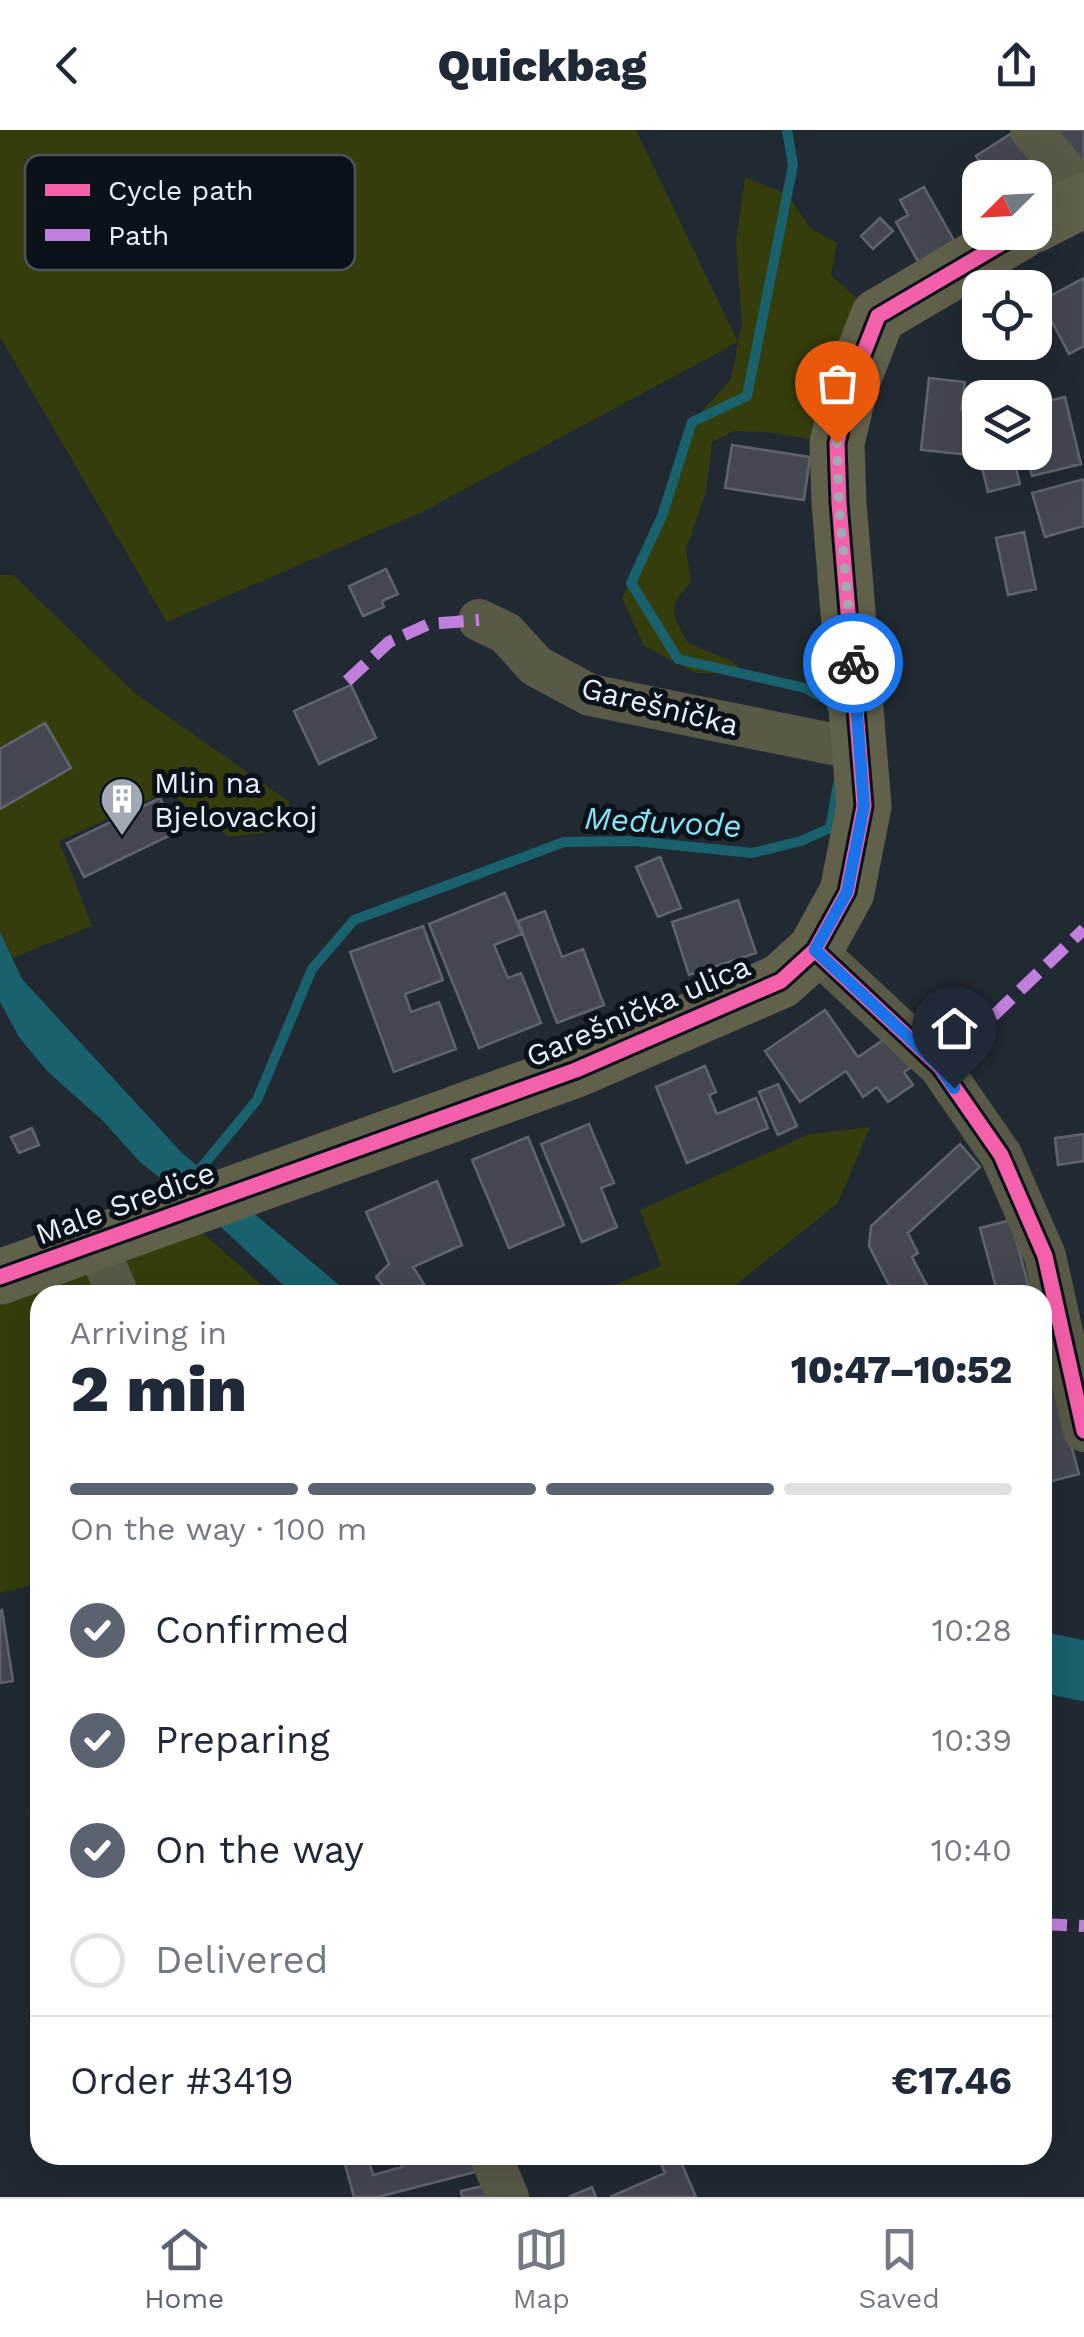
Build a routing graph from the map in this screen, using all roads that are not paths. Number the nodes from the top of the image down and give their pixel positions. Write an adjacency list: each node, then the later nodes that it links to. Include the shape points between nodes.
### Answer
1 (1031, 130): 2 (street)
2 (1084, 197): 3 (main road)
3 (1052, 216)
4 (991, 250): 6 (main road, Garešnička ulica, via 878,316 850,388 837,443)
5 (479, 620): 6 (street, Garešnička, via 506,633 536,666 590,696)
6 (860, 746): 7 (main road, Garešnička ulica, via 864,806 847,892)
7 (815, 950): 8 (main road, Garešnička ulica, via 781,981 576,1070); 12 (street, via 940,1067 1002,1155)
8 (268, 1180): 9 (main road, Male Sredice)
9 (96, 1243): 10 (main road, Male Sredice); 11 (street)
10 (0, 1277)
11 (114, 1285)
12 (1051, 1285)
13 (1052, 1287): 14 (street)
14 (1084, 1431)
15 (494, 2165): 16 (street)
16 (508, 2197)

